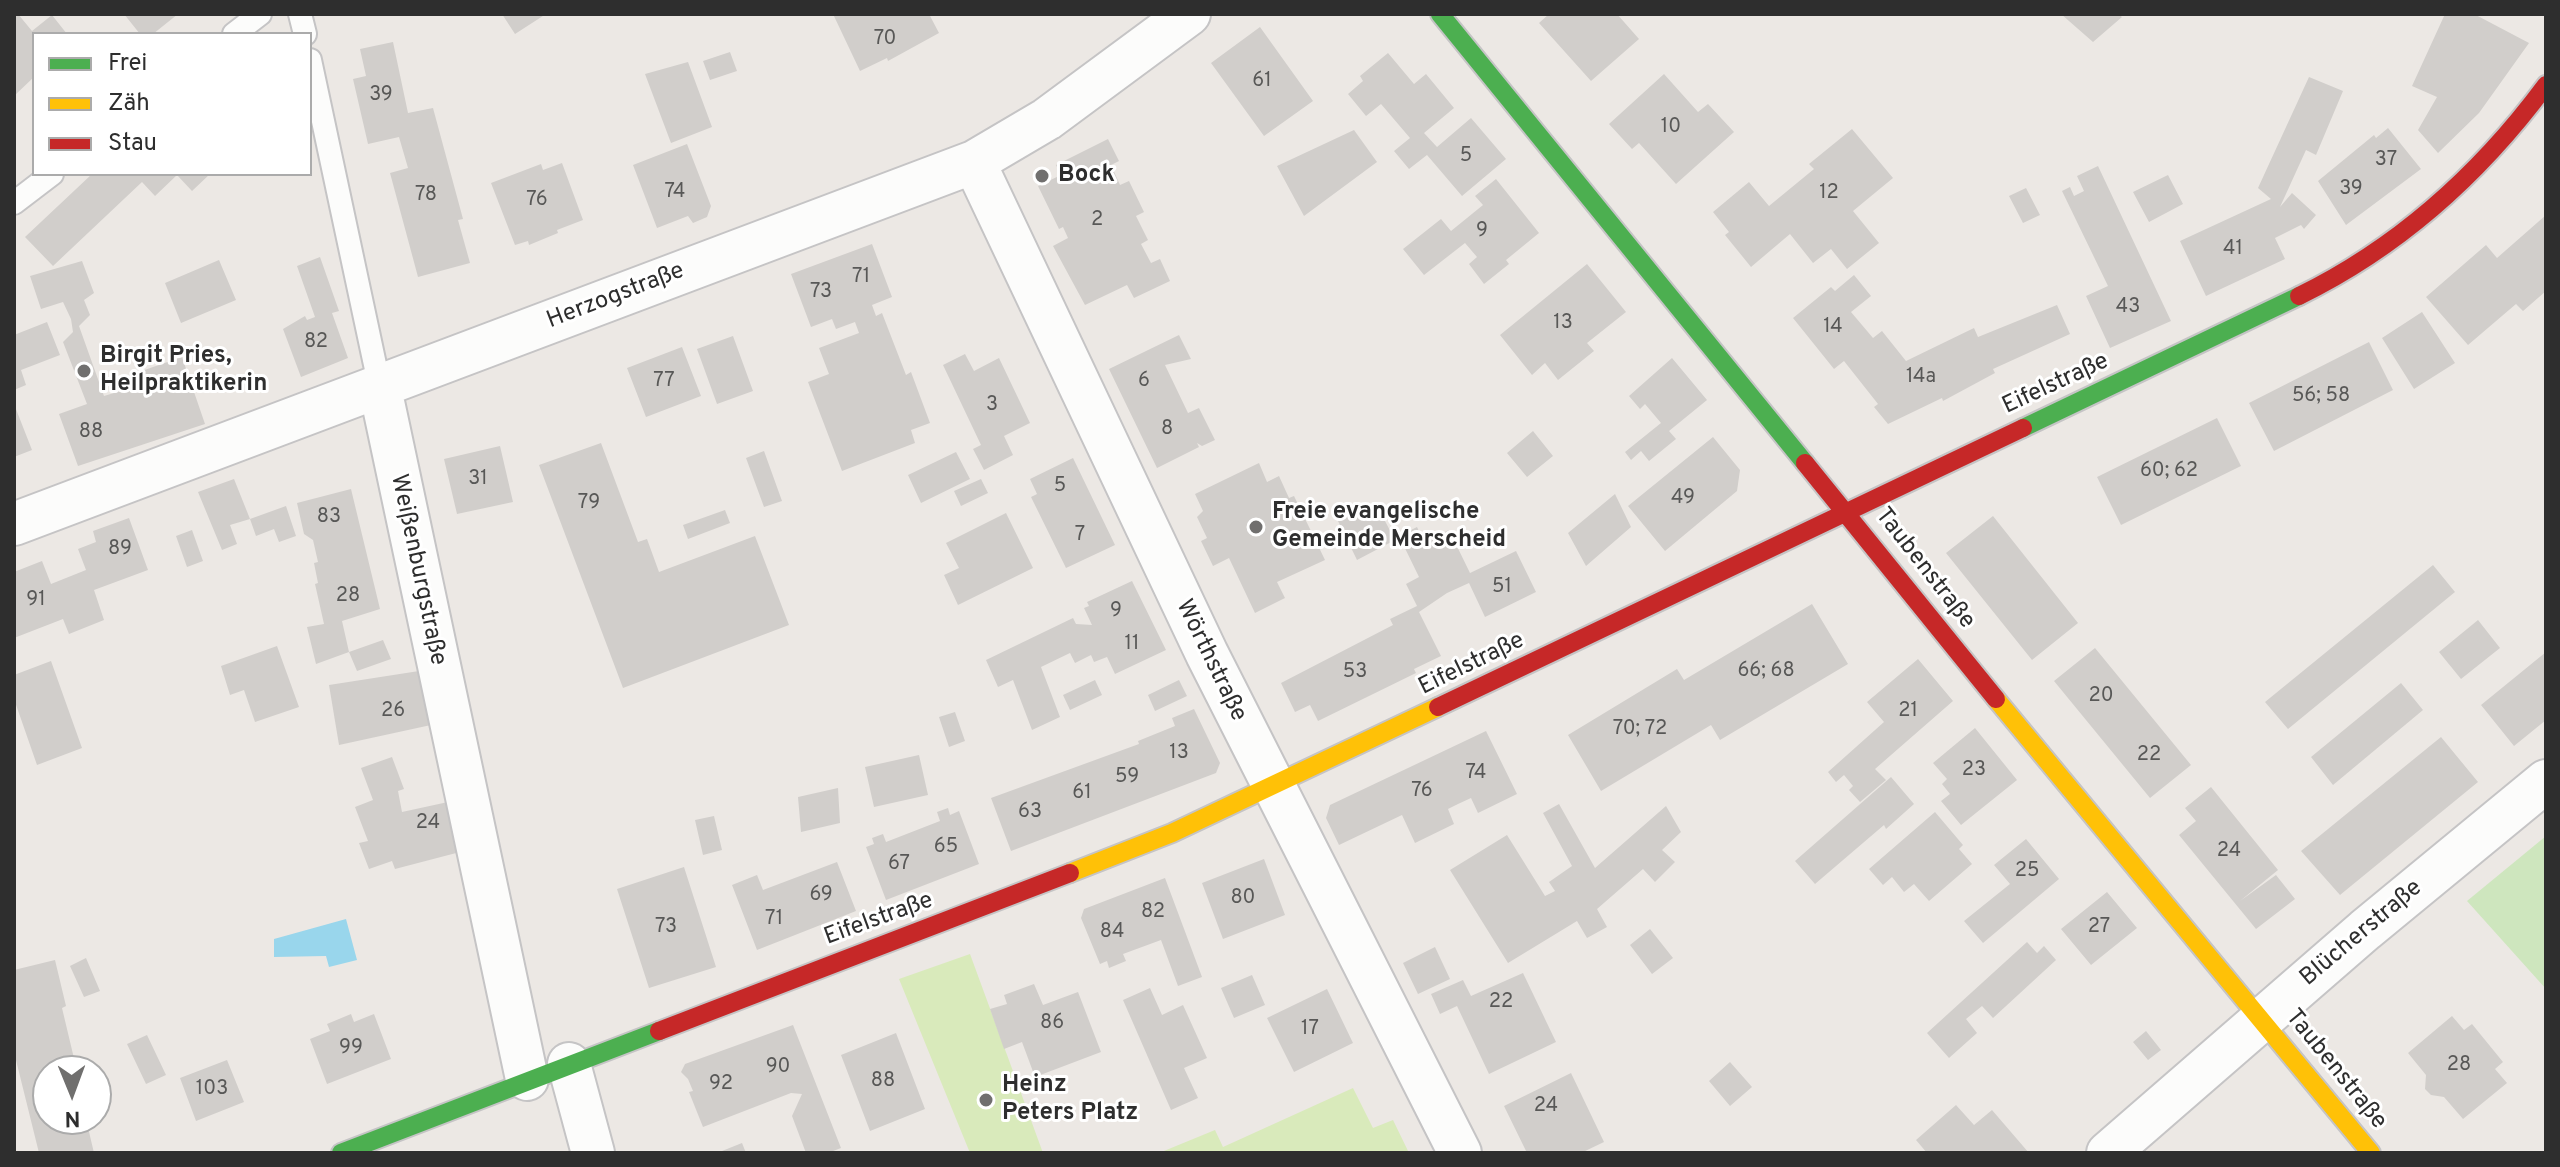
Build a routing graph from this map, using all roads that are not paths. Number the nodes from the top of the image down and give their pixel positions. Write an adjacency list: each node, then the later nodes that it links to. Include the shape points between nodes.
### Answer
1 (260, 14): 4 (lane)
2 (1189, 14): 7 (street, Herzogstraße, via 1047,119)
3 (1440, 14): 11 (street, Taubenstraße)
4 (237, 32)
5 (312, 69): 10 (lane, Weißenburgstraße)
6 (2546, 85): 11 (street, Eifelstraße, via 2477,166 2357,265)
7 (974, 162): 10 (street, Herzogstraße); 14 (street, Wörthstraße)
8 (49, 176): 9 (lane)
9 (14, 203)
10 (380, 388): 12 (street, Herzogstraße); 17 (street, Weißenburgstraße)
11 (1847, 511): 14 (street, Eifelstraße); 15 (street, Taubenstraße)
12 (14, 524)
13 (2546, 781): 15 (street, Blücherstraße)
14 (1273, 788): 16 (street, Eifelstraße, via 1009,898); 20 (street, Wörthstraße)
15 (2262, 1019): 21 (street, Blücherstraße); 22 (street, Taubenstraße)
16 (569, 1064): 17 (street, Eifelstraße); 19 (street)
17 (527, 1079): 18 (street, Eifelstraße)
18 (341, 1153)
19 (593, 1153)
20 (1460, 1153)
21 (2108, 1153)
22 (2371, 1153)

